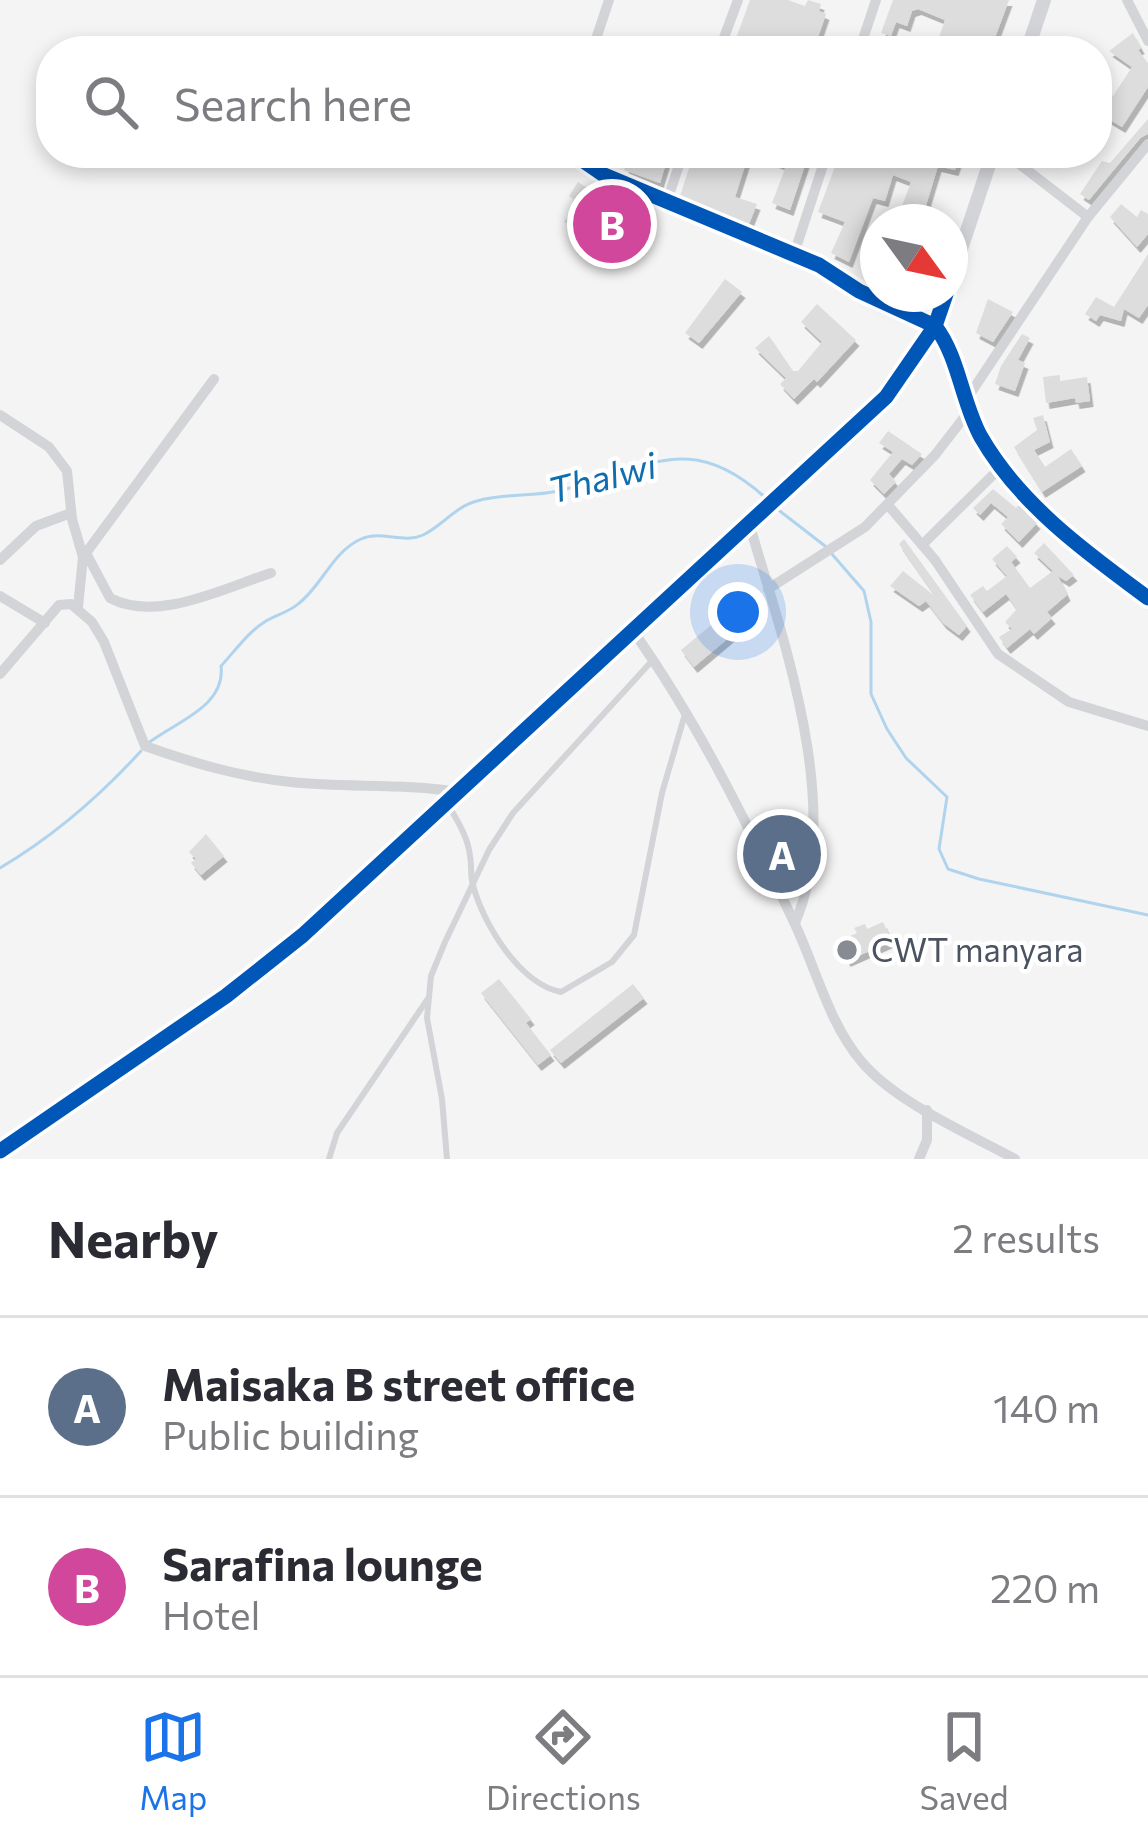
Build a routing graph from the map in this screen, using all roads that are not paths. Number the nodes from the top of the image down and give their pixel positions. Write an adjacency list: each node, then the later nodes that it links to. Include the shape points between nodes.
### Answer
1 (609, 0): 6 (street)
2 (738, 0): 7 (street)
3 (876, 0): 8 (street)
4 (1044, 0): 9 (street)
5 (1127, 0): 10 (street)
6 (597, 36)
7 (724, 36)
8 (865, 36)
9 (1032, 36)
10 (1148, 40)
11 (1148, 144): 18 (street)
12 (594, 168): 17 (street)
13 (677, 168): 17 (street)
14 (822, 168): 20 (street)
15 (988, 168): 19 (street)
16 (1024, 168): 18 (street)
17 (667, 201): 20 (street)
18 (1088, 217): 24 (street)
19 (968, 228)
20 (794, 254): 22 (street)
21 (940, 312): 22 (street)
22 (935, 326): 24 (street); 29 (street, via 886,397)
23 (214, 379): 31 (street)
24 (968, 405): 26 (street); 27 (street)
25 (0, 415): 28 (street, via 58,455)
26 (1001, 467): 30 (street); 36 (street, via 1066,535)
27 (888, 505): 30 (street); 34 (street)
28 (71, 513): 31 (street); 32 (street, via 36,526)
29 (748, 523): 34 (street); 39 (street)
30 (922, 544): 43 (street, via 988,640 1023,674 1069,702)
31 (85, 555): 33 (street, via 110,598 134,608); 37 (street)
32 (0, 560)
33 (271, 573)
34 (768, 589): 47 (street, via 813,791 809,874)
35 (0, 596): 38 (street)
36 (1148, 598)
37 (77, 607): 38 (street, via 59,605); 44 (street, via 104,643 145,746 267,779)
38 (45, 623): 41 (street)
39 (633, 631): 40 (street); 44 (street)
40 (653, 659): 42 (street); 46 (lane, via 513,813)
41 (0, 674)
42 (686, 714): 46 (lane, via 634,935 612,962 561,992 542,986 505,947); 47 (street)
43 (1148, 726)
44 (460, 792): 45 (street)
45 (447, 803): 46 (lane, via 466,841); 50 (street, via 226,996)
46 (472, 882): 48 (lane)
47 (795, 923): 49 (street, via 862,1062)
48 (429, 997): 51 (lane, via 337,1132); 52 (lane)
49 (927, 1110): 53 (street); 54 (street)
50 (0, 1151)
51 (329, 1159)
52 (448, 1159)
53 (919, 1159)
54 (1015, 1159)

